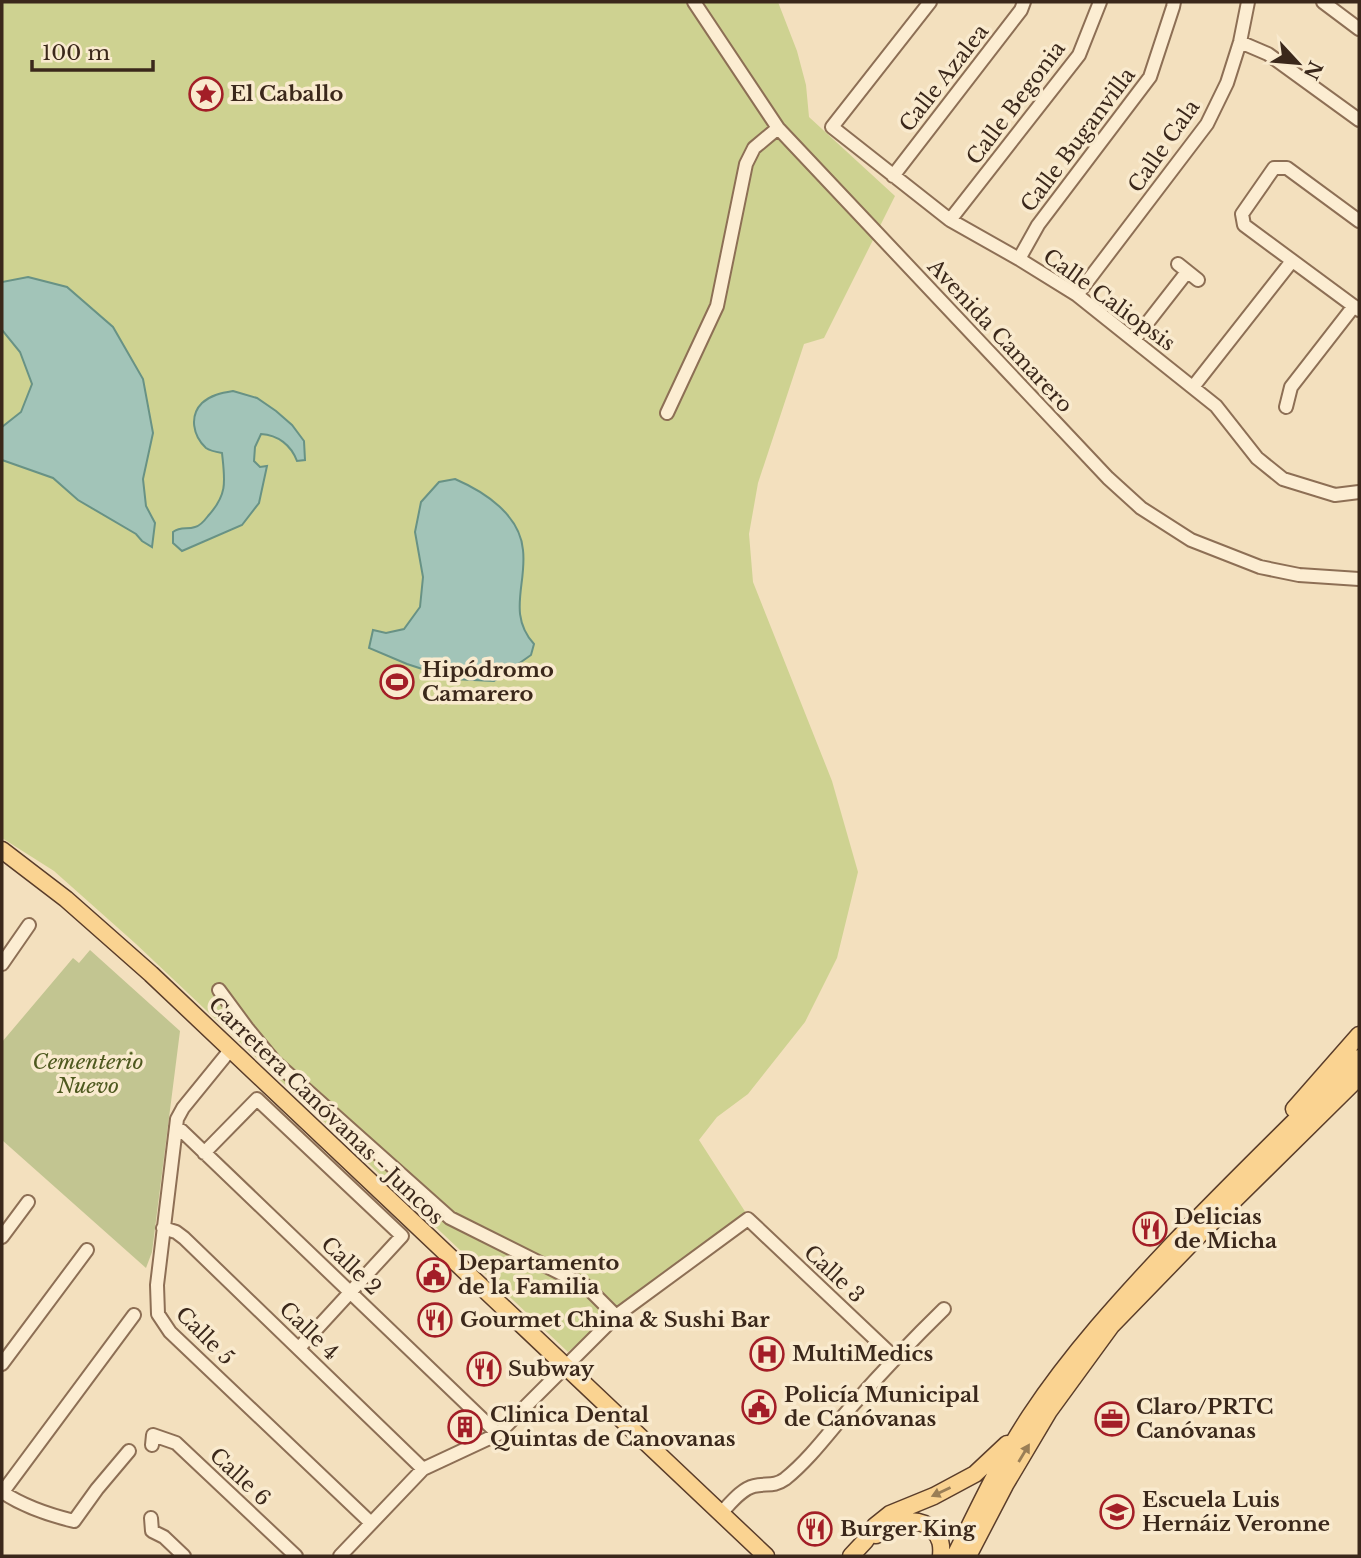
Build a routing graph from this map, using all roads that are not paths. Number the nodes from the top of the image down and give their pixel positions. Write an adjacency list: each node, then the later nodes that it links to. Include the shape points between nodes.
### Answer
1 (694, 2): 11 (street, Avenida Camarero)
2 (930, 2): 12 (street, Calle Caliopsis, via 832,127)
3 (1024, 2): 12 (street, Calle Azalea)
4 (1100, 2): 13 (street, Calle Begonia, via 1079,55)
5 (1174, 2): 15 (street, Calle Buganvilla, via 1150,77 1038,225)
6 (1248, 2): 9 (street, Calle Cala)
7 (1319, 5): 8 (street)
8 (1359, 29)
9 (1240, 42): 10 (street, via 1268,54); 18 (street, Calle Cala, via 1207,124)
10 (1359, 119)
11 (778, 128): 23 (street, via 754,148 746,164 718,306); 25 (street, Avenida Camarero, via 1141,508 1191,540 1260,567)
12 (893, 176): 13 (street, Calle Caliopsis)
13 (950, 220): 15 (street, Calle Caliopsis)
14 (1359, 220): 16 (street, via 1287,167 1274,168 1242,214 1244,225)
15 (1020, 259): 18 (street, Calle Caliopsis)
16 (1292, 261): 19 (street); 21 (street)
17 (1188, 272): 20 (street)
18 (1077, 295): 20 (street, Calle Caliopsis)
19 (1357, 308): 22 (street, via 1291,387)
20 (1134, 340): 21 (street, Calle Caliopsis)
21 (1193, 387): 24 (street, Calle Caliopsis, via 1216,406 1256,458 1283,479 1335,495)
22 (1286, 407)
23 (667, 413)
24 (1359, 492)
25 (1359, 579)
26 (2, 850): 31 (main road, Carretera Canóvanas - Juncos, via 66,899)
27 (29, 926): 28 (street)
28 (2, 964)
29 (219, 990): 44 (street, via 275,1062 442,1211 586,1286)
30 (1359, 1035): 36 (main road)
31 (231, 1049): 34 (street, Calle 5, via 179,1113); 48 (main road, Carretera Canóvanas - Juncos)
32 (1359, 1058): 36 (main road)
33 (1359, 1077): 66 (main road, one-way to 33, via 1049,1411 1111,1326)
34 (176, 1127): 35 (street, Calle 2); 38 (street, Calle 5)
35 (204, 1153): 41 (street, Calle 2); 41 (street, via 257,1099 389,1223 402,1237)
36 (1238, 1178): 49 (main road, via 1100,1324)
37 (28, 1202): 39 (street)
38 (163, 1228): 45 (street, Calle 4, via 184,1238); 57 (street, Calle 5, via 157,1304 166,1327)
39 (2, 1237)
40 (87, 1250): 47 (street)
41 (351, 1293): 45 (street); 50 (street, Calle 2)
42 (944, 1310): 46 (street)
43 (134, 1315): 54 (street)
44 (616, 1316): 46 (street, Calle 3, via 748,1219); 48 (street)
45 (299, 1348): 53 (street, Calle 4)
46 (894, 1357): 55 (street, via 783,1480 749,1488)
47 (2, 1364)
48 (565, 1367): 50 (street); 55 (main road, Carretera Canóvanas - Juncos)
49 (1029, 1417): 58 (main road, one-way to 58, via 975,1474 890,1514 874,1526); 65 (main road)
50 (498, 1434): 53 (street)
51 (152, 1440): 60 (street, Calle 6, via 176,1443)
52 (129, 1451): 54 (street, via 74,1521)
53 (423, 1469): 57 (street)
54 (2, 1493)
55 (721, 1513): 62 (main road, Carretera Canóvanas - Juncos)
56 (151, 1518): 59 (street, via 152,1531)
57 (372, 1523): 61 (street)
58 (865, 1541): 63 (main road); 64 (main road, via 890,1526 919,1521 937,1534)
59 (184, 1556)
60 (296, 1556)
61 (340, 1556)
62 (766, 1556)
63 (850, 1556)
64 (941, 1556)
65 (955, 1556)
66 (968, 1556)

